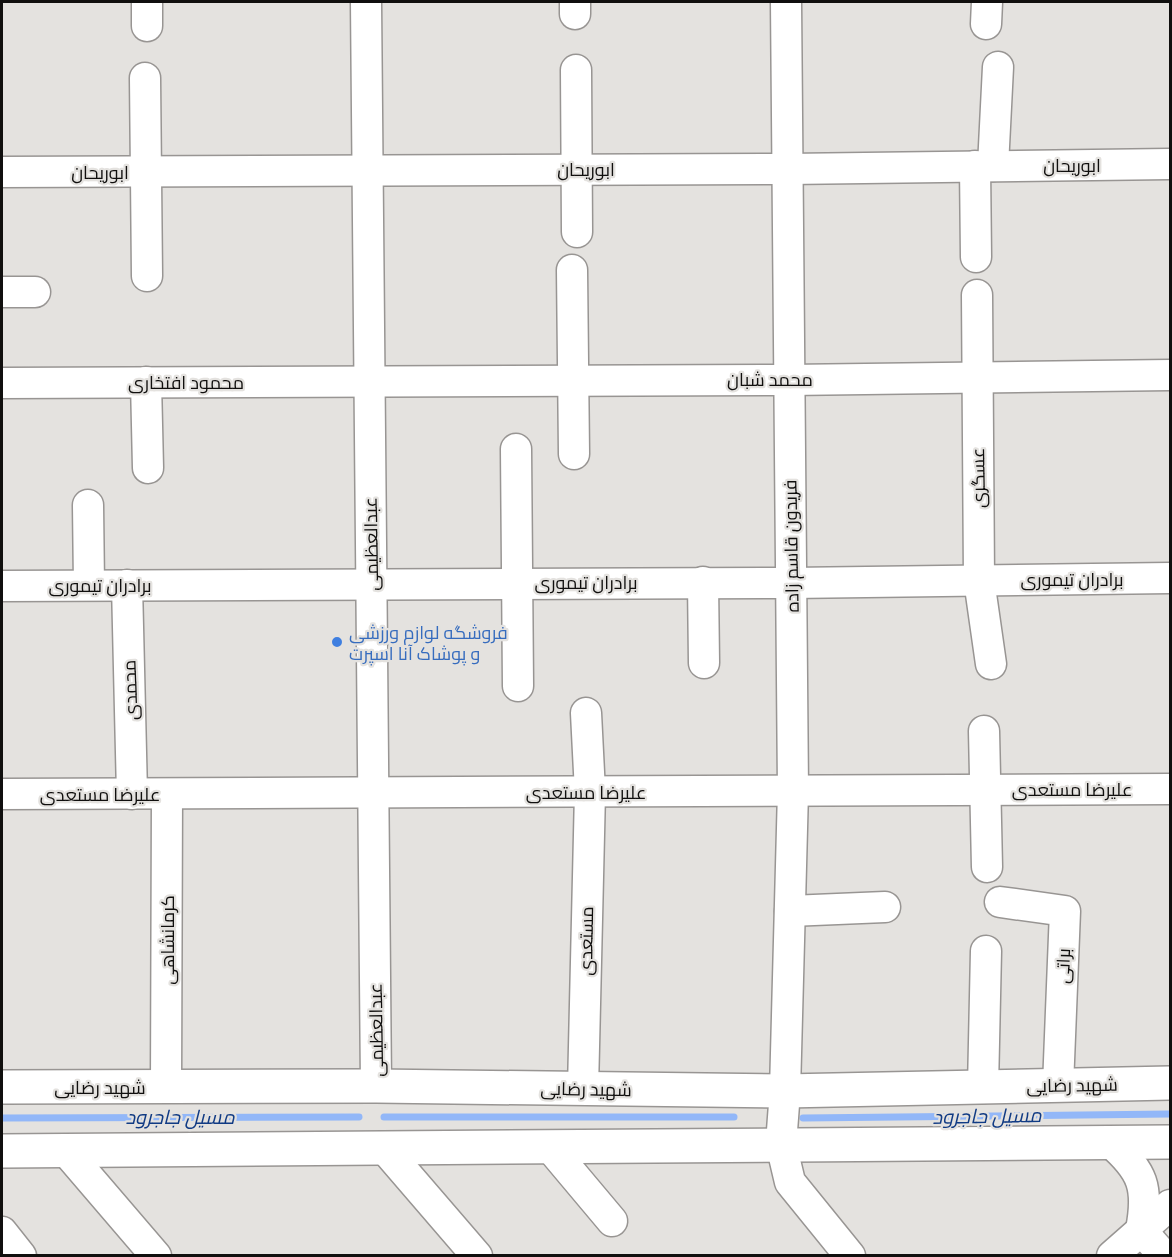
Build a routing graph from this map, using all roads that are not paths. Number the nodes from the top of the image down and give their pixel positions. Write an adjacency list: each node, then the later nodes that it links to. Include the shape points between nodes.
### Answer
1 (366, 2): 10 (street, عبدالعظیمی)
2 (786, 2): 9 (street, فریدون قاسم زاده)
3 (998, 67): 7 (street)
4 (576, 70): 8 (street)
5 (145, 78): 11 (street)
6 (1170, 165): 7 (street, ابوریحان)
7 (984, 166): 9 (street, ابوریحان); 14 (street)
8 (576, 168): 9 (street, ابوریحان); 10 (street, ابوریحان); 13 (street)
9 (788, 169): 23 (street, فریدون قاسم زاده)
10 (368, 170): 11 (street, ابوریحان); 24 (street, عبدالعظیمی)
11 (146, 171): 12 (street, ابوریحان); 16 (street)
12 (2, 172)
13 (578, 232)
14 (976, 257)
15 (572, 270): 22 (street)
16 (147, 276)
17 (2, 292): 18 (street)
18 (34, 292)
19 (977, 295): 21 (street, عسگری)
20 (1170, 375): 21 (street, محمد شبان)
21 (978, 377): 23 (street, محمد شبان); 32 (street, عسگری)
22 (573, 379): 23 (street, محمد شبان); 24 (street, محمد شبان); 28 (street)
23 (789, 380): 35 (street, فریدون قاسم زاده)
24 (369, 381): 25 (street, محمود افتخاری); 36 (street, عبدالعظیمی)
25 (147, 382): 26 (street, محمود افتخاری); 29 (street)
26 (2, 383)
27 (516, 449): 34 (street)
28 (574, 454)
29 (148, 468)
30 (88, 505): 37 (street)
31 (1170, 578): 32 (street, برادران تیموری)
32 (979, 580): 35 (street, برادران تیموری); 41 (street, عسگری)
33 (703, 582): 34 (street, برادران تیموری); 35 (street, برادران تیموری); 40 (street)
34 (517, 583): 36 (street, برادران تیموری); 42 (street)
35 (791, 583): 47 (street, فریدون قاسم زاده)
36 (371, 584): 38 (street, برادران تیموری); 49 (street, عبدالعظیمی)
37 (89, 585): 38 (street, برادران تیموری); 39 (street, برادران تیموری)
38 (127, 585): 51 (street, محمدی)
39 (2, 586)
40 (704, 663)
41 (991, 664)
42 (518, 686)
43 (586, 713): 48 (street, مستعدی)
44 (984, 731): 46 (street)
45 (1170, 789): 46 (street, علیرضا مستعدی)
46 (985, 790): 47 (street, علیرضا مستعدی); 53 (street)
47 (793, 791): 48 (street, علیرضا مستعدی); 56 (street, فریدون قاسم زاده)
48 (590, 792): 49 (street, علیرضا مستعدی); 64 (street, مستعدی)
49 (373, 793): 52 (street, علیرضا مستعدی); 59 (street, عبدالعظیمی)
50 (2, 794): 51 (street, علیرضا مستعدی)
51 (132, 794): 52 (street, علیرضا مستعدی)
52 (167, 794): 62 (street, کرمانشاهی)
53 (987, 867)
54 (1000, 902): 60 (street, براتی, via 1065,911)
55 (885, 907): 56 (street)
56 (790, 911): 65 (street, فریدون قاسم زاده)
57 (986, 951): 63 (street)
58 (1170, 1083): 60 (main road, شهید رضایی)
59 (376, 1086): 62 (main road, شهید رضایی); 64 (main road, شهید رضایی)
60 (1058, 1086): 63 (main road, شهید رضایی)
61 (2, 1087): 62 (main road, شهید رضایی)
62 (166, 1087)
63 (983, 1088): 65 (main road, شهید رضایی)
64 (583, 1089): 65 (main road, شهید رضایی)
65 (785, 1091): 68 (street, فریدون قاسم زاده)
66 (1170, 1142): 67 (main road)
67 (1111, 1143): 68 (main road); 75 (street, via 1130,1159 1142,1181 1146,1206)
68 (781, 1144): 69 (main road); 80 (street, فریدون قاسم زاده, via 790,1182)
69 (549, 1146): 70 (main road); 74 (street)
70 (384, 1148): 72 (main road); 79 (street)
71 (2, 1151): 72 (main road)
72 (66, 1151): 78 (street)
73 (1170, 1205): 75 (street)
74 (612, 1221)
75 (1141, 1230): 81 (street); 82 (street)
76 (2, 1232): 77 (street)
77 (21, 1256)
78 (156, 1256)
79 (477, 1256)
80 (850, 1256)
81 (1112, 1256)
82 (1164, 1256)

